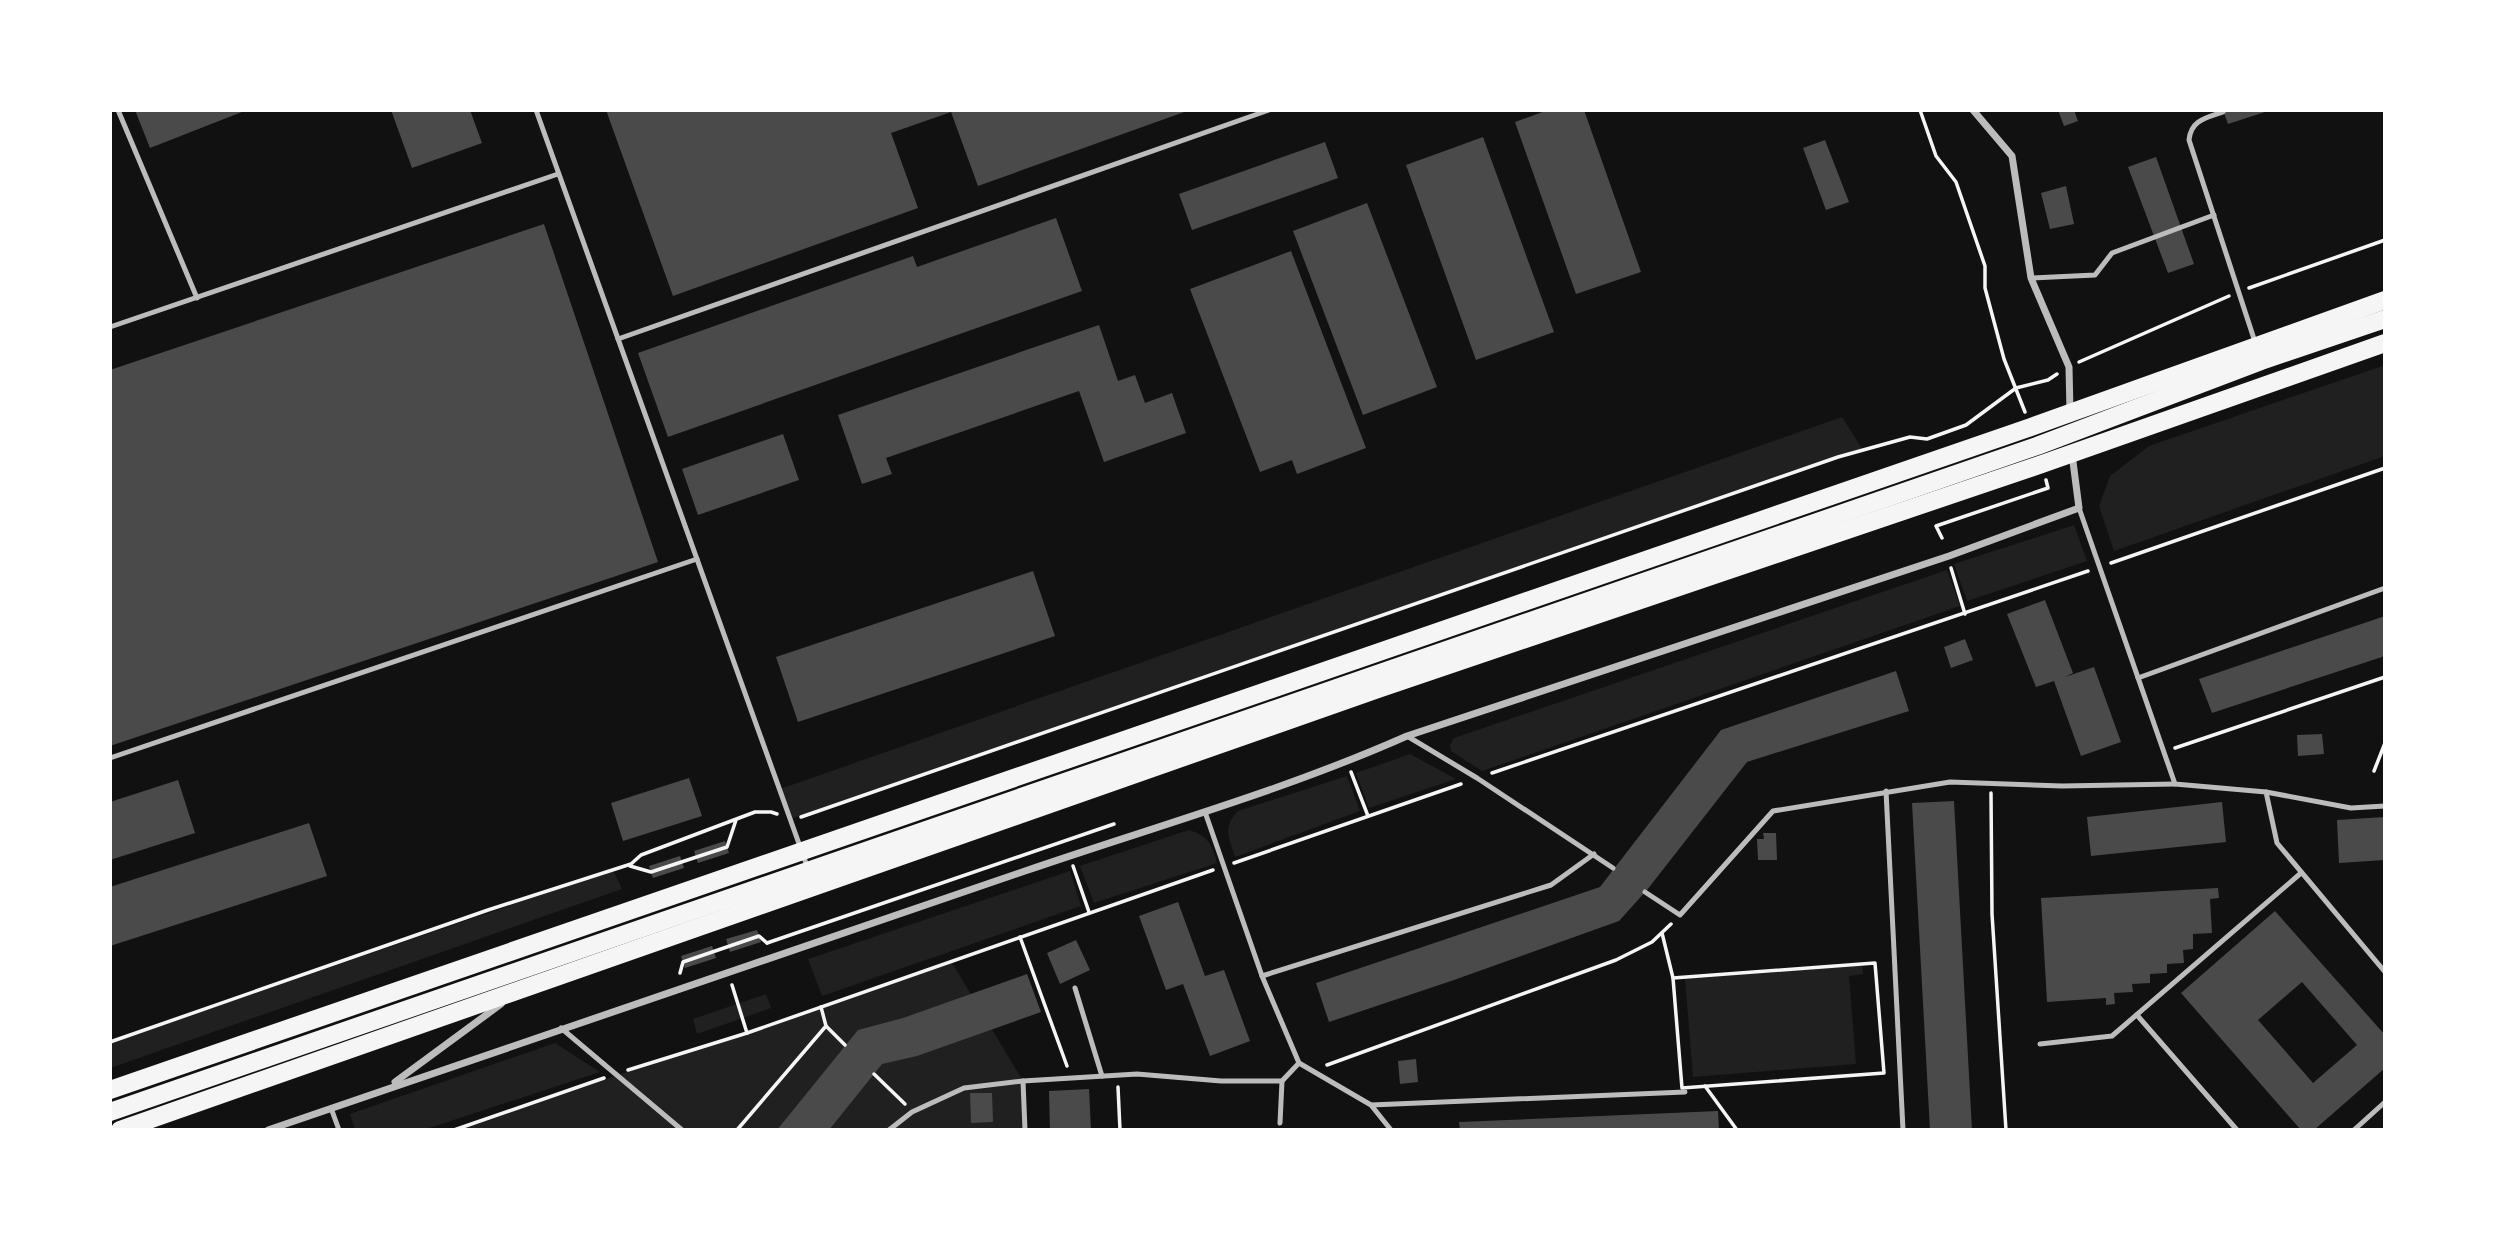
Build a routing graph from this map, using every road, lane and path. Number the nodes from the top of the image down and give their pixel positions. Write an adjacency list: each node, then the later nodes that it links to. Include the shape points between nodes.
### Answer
1 (118, 110): 12 (lane)
2 (536, 110): 7 (lane)
3 (1269, 110): 16 (lane)
4 (1920, 110): 20 (path, via 1936,156 1961,194 1985,266 1985,288 2004,359)
5 (1973, 110): 10 (street, via 2012,156)
6 (2223, 112): 8 (lane, via 2196,122 2189,140)
7 (558, 174): 12 (lane); 16 (lane)
8 (2214, 215): 10 (lane, via 2112,253 2095,275); 11 (lane)
9 (2385, 240): 11 (path)
10 (2031, 278): 19 (street)
11 (2238, 292): 18 (lane); 19 (path)
12 (197, 298): 15 (lane)
13 (2385, 300): 18 (main road)
14 (2385, 319): 18 (main road)
15 (110, 327)
16 (618, 339): 28 (lane)
17 (2385, 343): 23 (main road)
18 (2259, 353): 21 (main road); 22 (main road)
19 (2069, 367): 20 (path, via 2048,380); 21 (street)
20 (2016, 388): 49 (path, via 1966,425 1927,439 1910,437 1838,457)
21 (2070, 412): 22 (main road); 53 (main road)
22 (2070, 433): 23 (main road); 59 (main road)
23 (2072, 454): 26 (street); 75 (main road, via 1378,689)
24 (2385, 468): 30 (path)
25 (2048, 488): 27 (path, via 1936,526)
26 (2079, 508): 30 (lane); 35 (street, via 1949,556)
27 (1942, 538)
28 (697, 559): 38 (lane); 49 (lane)
29 (1951, 566): 32 (path)
30 (2100, 567): 32 (path); 34 (lane)
31 (2385, 588): 34 (lane)
32 (1965, 614): 41 (path)
33 (2385, 677): 37 (path)
34 (2138, 678): 37 (lane)
35 (1407, 736): 39 (street); 41 (lane)
36 (2385, 743): 40 (path)
37 (2164, 752): 43 (lane)
38 (110, 758)
39 (1347, 762): 47 (street); 48 (path)
40 (2374, 771)
41 (1477, 778): 48 (path); 54 (lane)
42 (1991, 783): 43 (lane); 44 (lane, via 1950,782); 115 (path, via 1992,915)
43 (2175, 784): 45 (lane)
44 (1886, 791): 63 (lane, via 1773,811); 114 (lane)
45 (2266, 792): 46 (lane, via 2351,808); 60 (lane, via 2277,843)
46 (2385, 806)
47 (1205, 813): 55 (street); 57 (lane)
48 (1368, 816): 57 (path)
49 (790, 819): 50 (path, via 755,812); 53 (lane)
50 (736, 820): 56 (path, via 641,855); 56 (path, via 727,847 651,872)
51 (1114, 824): 52 (path)
52 (1065, 841): 55 (path); 65 (path)
53 (802, 851): 59 (lane); 95 (main road)
54 (1594, 854): 58 (lane); 72 (lane, via 1551,885)
55 (1070, 855): 62 (path); 71 (street)
56 (628, 865): 81 (path)
57 (1224, 866): 62 (path); 72 (lane)
58 (1613, 868)
59 (808, 869): 68 (main road)
60 (2301, 873): 69 (lane); 77 (lane)
61 (1645, 892): 63 (lane)
62 (1089, 912): 66 (path)
63 (1680, 915): 64 (path)
64 (1662, 933): 73 (path); 85 (path, via 1616,960)
65 (786, 936)
66 (1020, 937): 76 (path); 90 (path)
67 (767, 943): 70 (path, via 759,936 682,961)
68 (574, 950): 75 (street); 101 (main road)
69 (2385, 972)
70 (680, 973)
71 (728, 973): 79 (street); 80 (path)
72 (1262, 976): 84 (lane)
73 (1673, 978): 94 (path, via 1682,1088); 94 (path, via 1875,963 1884,1073)
74 (1075, 988): 89 (lane)
75 (520, 990): 93 (street); 103 (main road)
76 (821, 1007): 78 (path); 80 (path)
77 (2137, 1015): 82 (lane, via 2112,1036); 116 (lane)
78 (826, 1026): 83 (path); 108 (path)
79 (561, 1028): 86 (lane); 93 (street)
80 (747, 1033): 86 (path)
81 (110, 1042)
82 (2040, 1044)
83 (845, 1045)
84 (1299, 1063): 85 (lane); 92 (lane)
85 (1311, 1070): 98 (lane)
86 (617, 1074): 106 (path); 107 (lane)
87 (874, 1074): 100 (path)
88 (1117, 1075): 89 (lane); 92 (lane); 111 (path)
89 (1102, 1076): 90 (lane)
90 (1071, 1077): 91 (lane)
91 (1023, 1080): 100 (lane, via 964,1088); 110 (lane)
92 (1282, 1081): 102 (lane)
93 (389, 1086): 99 (street)
94 (1705, 1086): 113 (path)
95 (110, 1090)
96 (1685, 1092): 98 (lane)
97 (2385, 1102): 117 (lane)
98 (1371, 1105): 112 (lane)
99 (331, 1108): 104 (street); 105 (lane)
100 (913, 1111): 109 (lane)
101 (110, 1112)
102 (1280, 1123)
103 (120, 1130)
104 (268, 1130)
105 (339, 1130)
106 (454, 1130)
107 (682, 1130)
108 (737, 1130)
109 (889, 1130)
110 (1025, 1130)
111 (1119, 1130)
112 (1391, 1130)
113 (1737, 1130)
114 (1903, 1130)
115 (2006, 1130)
116 (2237, 1130)
117 (2354, 1130)

